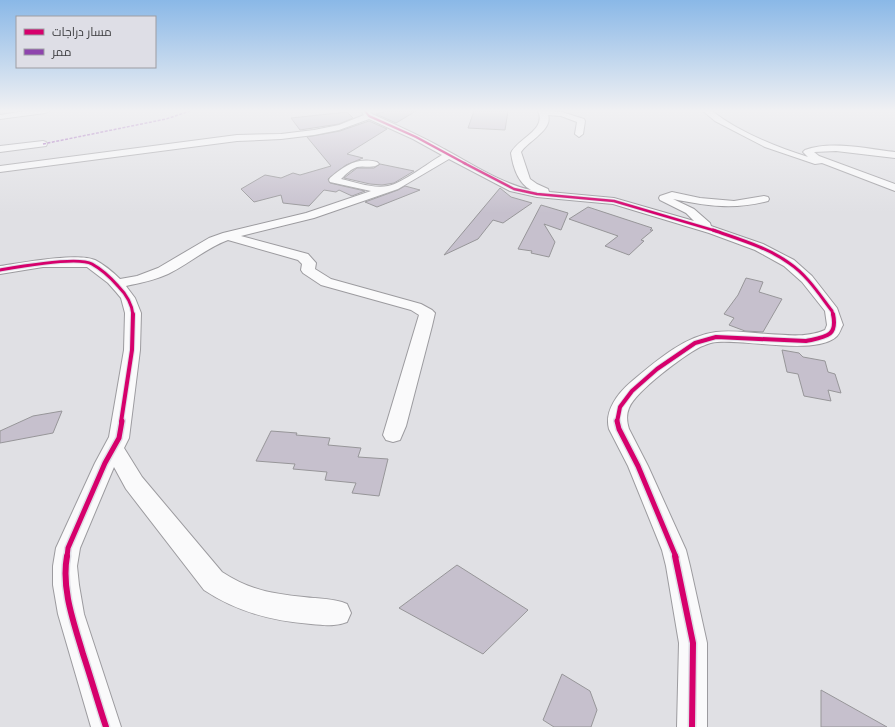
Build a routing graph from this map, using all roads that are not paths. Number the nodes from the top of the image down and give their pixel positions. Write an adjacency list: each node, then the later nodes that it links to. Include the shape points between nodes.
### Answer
1 (35, 145): 6 (street)
2 (184, 145): 11 (street)
3 (430, 145): 7 (street)
4 (522, 145): 14 (street, via 516,155 524,179 536,188)
5 (764, 145): 10 (street)
6 (0, 149)
7 (448, 155): 13 (street); 14 (street, via 514,189)
8 (895, 155): 10 (street, via 824,148 808,152)
9 (374, 164): 13 (street, via 360,162 334,180)
10 (832, 165): 12 (street)
11 (0, 169)
12 (895, 188)
13 (387, 189): 17 (street, via 310,216)
14 (560, 196): 16 (street, via 614,201)
15 (764, 199): 16 (street, via 734,204 672,195 664,198 690,211)
16 (713, 230): 24 (street, via 760,246 789,263 827,303 835,325 831,333 806,340 716,337 695,343 657,369 632,391 620,407 617,422 619,430 638,466 674,550 678,566 693,643)
17 (227, 236): 19 (street, via 213,241 162,271); 20 (street, via 303,257 309,263 308,270 326,282 416,307 427,313)
18 (0, 270): 19 (street, via 37,264 87,262)
19 (116, 284): 21 (street, via 128,298 133,313 132,350 121,427 119,438)
20 (393, 435)
21 (113, 448): 22 (street, via 134,483 213,581 225,590 257,604); 23 (street, via 68,548 65,566 71,614)
22 (338, 613)
23 (106, 727)
24 (692, 727)

